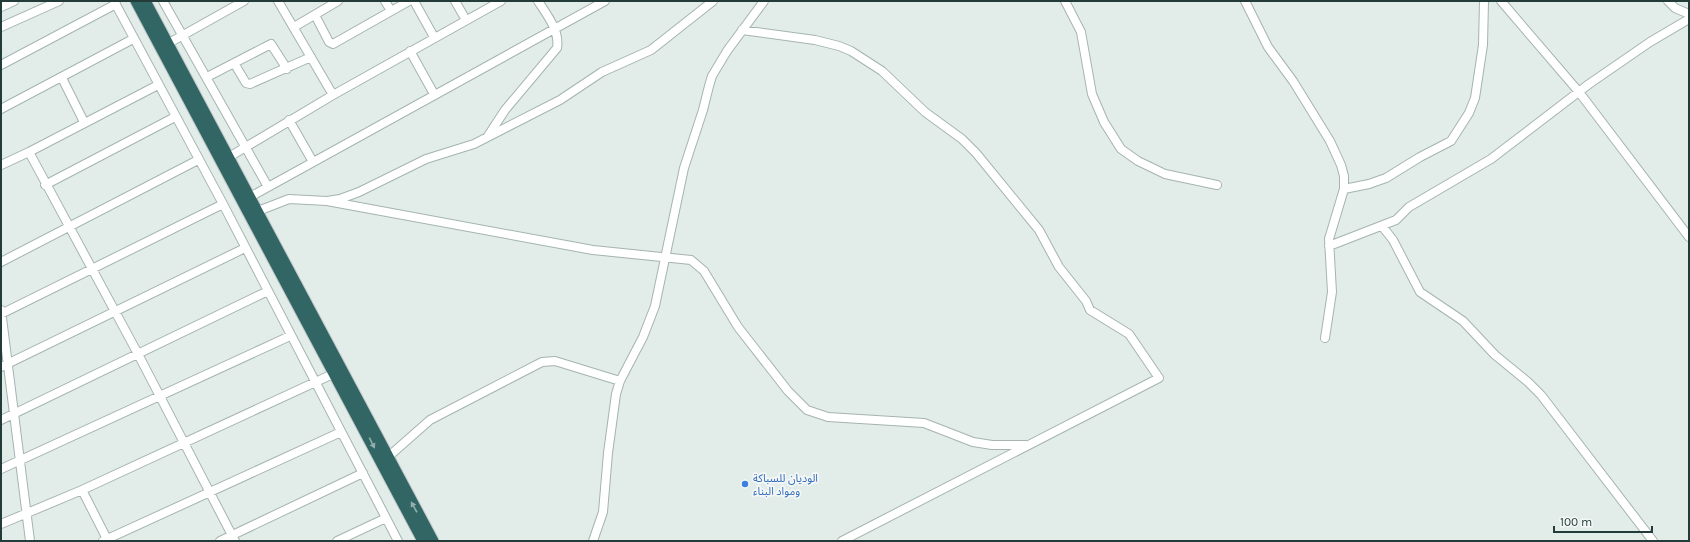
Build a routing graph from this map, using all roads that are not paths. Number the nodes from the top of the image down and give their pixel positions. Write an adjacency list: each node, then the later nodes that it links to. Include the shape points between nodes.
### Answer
1 (14, 1): 24 (street)
2 (59, 1): 30 (street)
3 (136, 1): 83 (highway)
4 (145, 1): 37 (highway)
5 (163, 1): 34 (street)
6 (244, 1): 34 (street)
7 (278, 1): 31 (street)
8 (338, 1): 27 (street)
9 (385, 1): 25 (street)
10 (409, 1): 25 (street)
11 (414, 1): 35 (street)
12 (455, 1): 29 (street)
13 (502, 1): 29 (street)
14 (538, 1): 32 (street)
15 (605, 1): 32 (street)
16 (713, 1): 53 (street, via 651,50 602,72 560,100)
17 (764, 1): 33 (street)
18 (1065, 1): 61 (street, via 1081,32 1092,94 1104,122 1121,149 1138,161 1165,174)
19 (1245, 1): 63 (street, via 1264,42 1293,81 1337,155 1344,176)
20 (1484, 1): 63 (street, via 1484,45 1475,98 1452,141 1386,178)
21 (1501, 1): 46 (street)
22 (1668, 1): 26 (street, via 1675,8)
23 (115, 3): 36 (street); 41 (street)
24 (1, 7)
25 (391, 11): 27 (street, via 333,44 329,42)
26 (1689, 14)
27 (315, 15): 31 (street)
28 (1689, 19): 46 (street, via 1650,42)
29 (466, 20): 35 (street)
30 (1, 27)
31 (294, 27): 39 (street)
32 (555, 29): 47 (street); 53 (street, via 558,40 556,50 505,110)
33 (742, 30): 73 (street, via 712,76 684,168); 91 (street, via 815,40 839,46 882,71 976,153 1039,230 1059,267 1086,301 1090,310 1129,334 1159,378)
34 (182, 36): 37 (street); 43 (street)
35 (434, 37): 38 (street)
36 (134, 39): 44 (street); 45 (street)
37 (169, 43): 56 (highway)
38 (410, 52): 47 (street); 48 (street)
39 (311, 57): 42 (street); 48 (street)
40 (234, 63): 42 (street, via 246,83 250,84); 42 (street, via 272,44); 43 (street)
41 (1, 64)
42 (287, 68)
43 (207, 77): 54 (street)
44 (62, 78): 49 (street); 52 (street)
45 (158, 85): 50 (street); 52 (street)
46 (1579, 92): 68 (street, via 1491,159 1409,207 1396,220); 70 (street)
47 (434, 94): 58 (street)
48 (332, 95): 51 (street)
49 (1, 109)
50 (175, 117): 57 (street); 60 (street)
51 (289, 120): 54 (street); 58 (street)
52 (84, 122): 55 (street)
53 (486, 138): 65 (street, via 464,148 426,159 350,196)
54 (245, 146): 56 (street); 62 (street)
55 (29, 152): 59 (street); 60 (street)
56 (229, 157): 64 (highway)
57 (198, 160): 66 (street); 69 (street)
58 (313, 162): 62 (street)
59 (1, 165)
60 (45, 185): 69 (street)
61 (1217, 185)
62 (268, 187): 64 (street)
63 (1344, 188): 71 (street)
64 (250, 197): 67 (highway)
65 (327, 200): 67 (street, via 289,199); 73 (street, via 593,250)
66 (223, 204): 72 (street); 75 (street)
67 (258, 211): 92 (highway)
68 (1382, 226): 71 (street); 111 (street, via 1393,240 1420,292 1463,321 1495,355 1541,395)
69 (68, 227): 74 (street); 75 (street)
70 (1689, 237)
71 (1329, 246): 80 (street, via 1332,292)
72 (245, 248): 76 (street); 78 (street)
73 (666, 258): 84 (street, via 655,306 643,337); 91 (street, via 691,260 704,271 738,326 788,391 807,410 828,417 924,423 973,442)
74 (1, 262)
75 (91, 269): 77 (street); 78 (street)
76 (268, 291): 79 (street); 81 (street)
77 (1, 312): 82 (street)
78 (115, 312): 81 (street); 82 (street)
79 (290, 336): 85 (street); 86 (street)
80 (1325, 338)
81 (138, 354): 86 (street); 87 (street)
82 (4, 365): 87 (street)
83 (335, 373): 85 (street); 107 (highway, one-way to 107)
84 (620, 381): 92 (street, via 555,361 542,362 430,420); 109 (street, via 614,405 603,512)
85 (315, 383): 89 (street); 90 (street)
86 (160, 396): 90 (street); 93 (street)
87 (15, 414): 88 (street); 93 (street)
88 (1, 420)
89 (341, 432): 95 (street); 97 (street)
90 (184, 443): 96 (street); 97 (street)
91 (1027, 445): 110 (street)
92 (388, 457): 108 (highway, one-way to 92)
93 (20, 460): 94 (street); 98 (street)
94 (1, 469)
95 (363, 473): 99 (street); 101 (street)
96 (82, 490): 98 (street); 102 (street)
97 (209, 492): 101 (street); 102 (street)
98 (26, 514): 100 (street); 103 (street)
99 (386, 518): 105 (street); 106 (street)
100 (1, 524)
101 (233, 538): 104 (street)
102 (106, 540)
103 (30, 541)
104 (220, 541)
105 (337, 541)
106 (398, 541)
107 (423, 541)
108 (433, 541)
109 (593, 541)
110 (842, 541)
111 (1652, 541)

